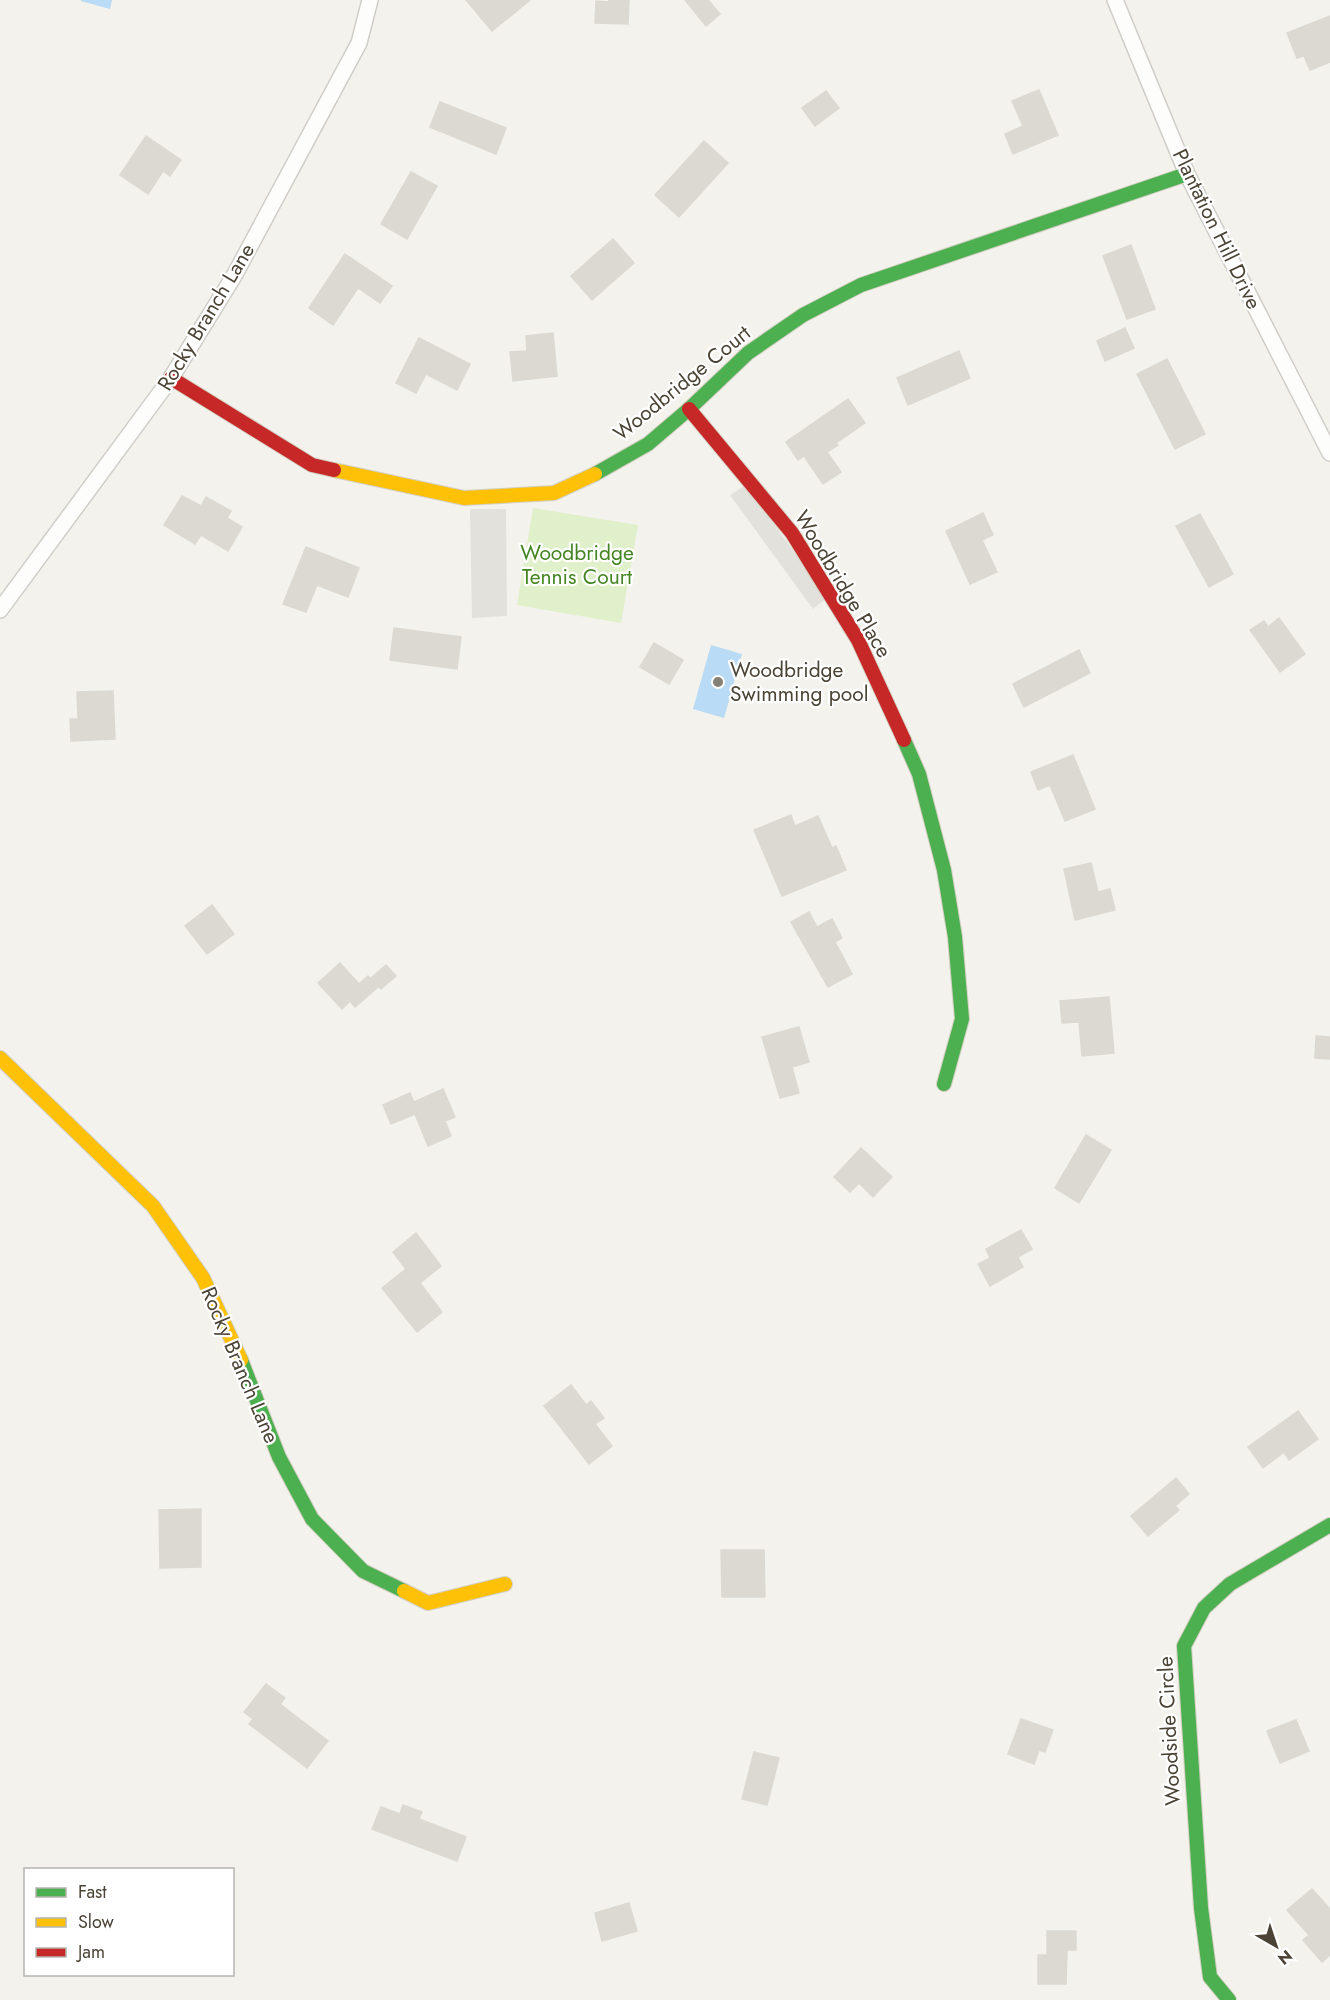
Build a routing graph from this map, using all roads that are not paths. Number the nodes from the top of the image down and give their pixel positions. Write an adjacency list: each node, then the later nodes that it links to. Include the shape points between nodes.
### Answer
1 (370, 0): 4 (street, Rocky Branch Lane, via 359,43 234,276)
2 (1115, 0): 3 (street, Plantation Hill Drive)
3 (1186, 174): 5 (street, Woodbridge Court, via 861,285 803,315 748,353); 6 (street, Plantation Hill Drive)
4 (171, 378): 5 (street, Woodbridge Court, via 312,465 464,498 554,493 648,444); 7 (street, Rocky Branch Lane)
5 (689, 409): 9 (street, Woodbridge Place, via 792,533 858,640 919,774 944,870 962,1019)
6 (1330, 453)
7 (0, 610)
8 (0, 1058): 11 (street, Rocky Branch Lane, via 153,1206 190,1260 244,1367 279,1457 312,1519 363,1571 428,1603)
9 (944, 1084)
10 (1330, 1525): 12 (street, Woodside Circle, via 1230,1584 1204,1608 1184,1646 1201,1908 1210,1977)
11 (505, 1584)
12 (1229, 2000)

